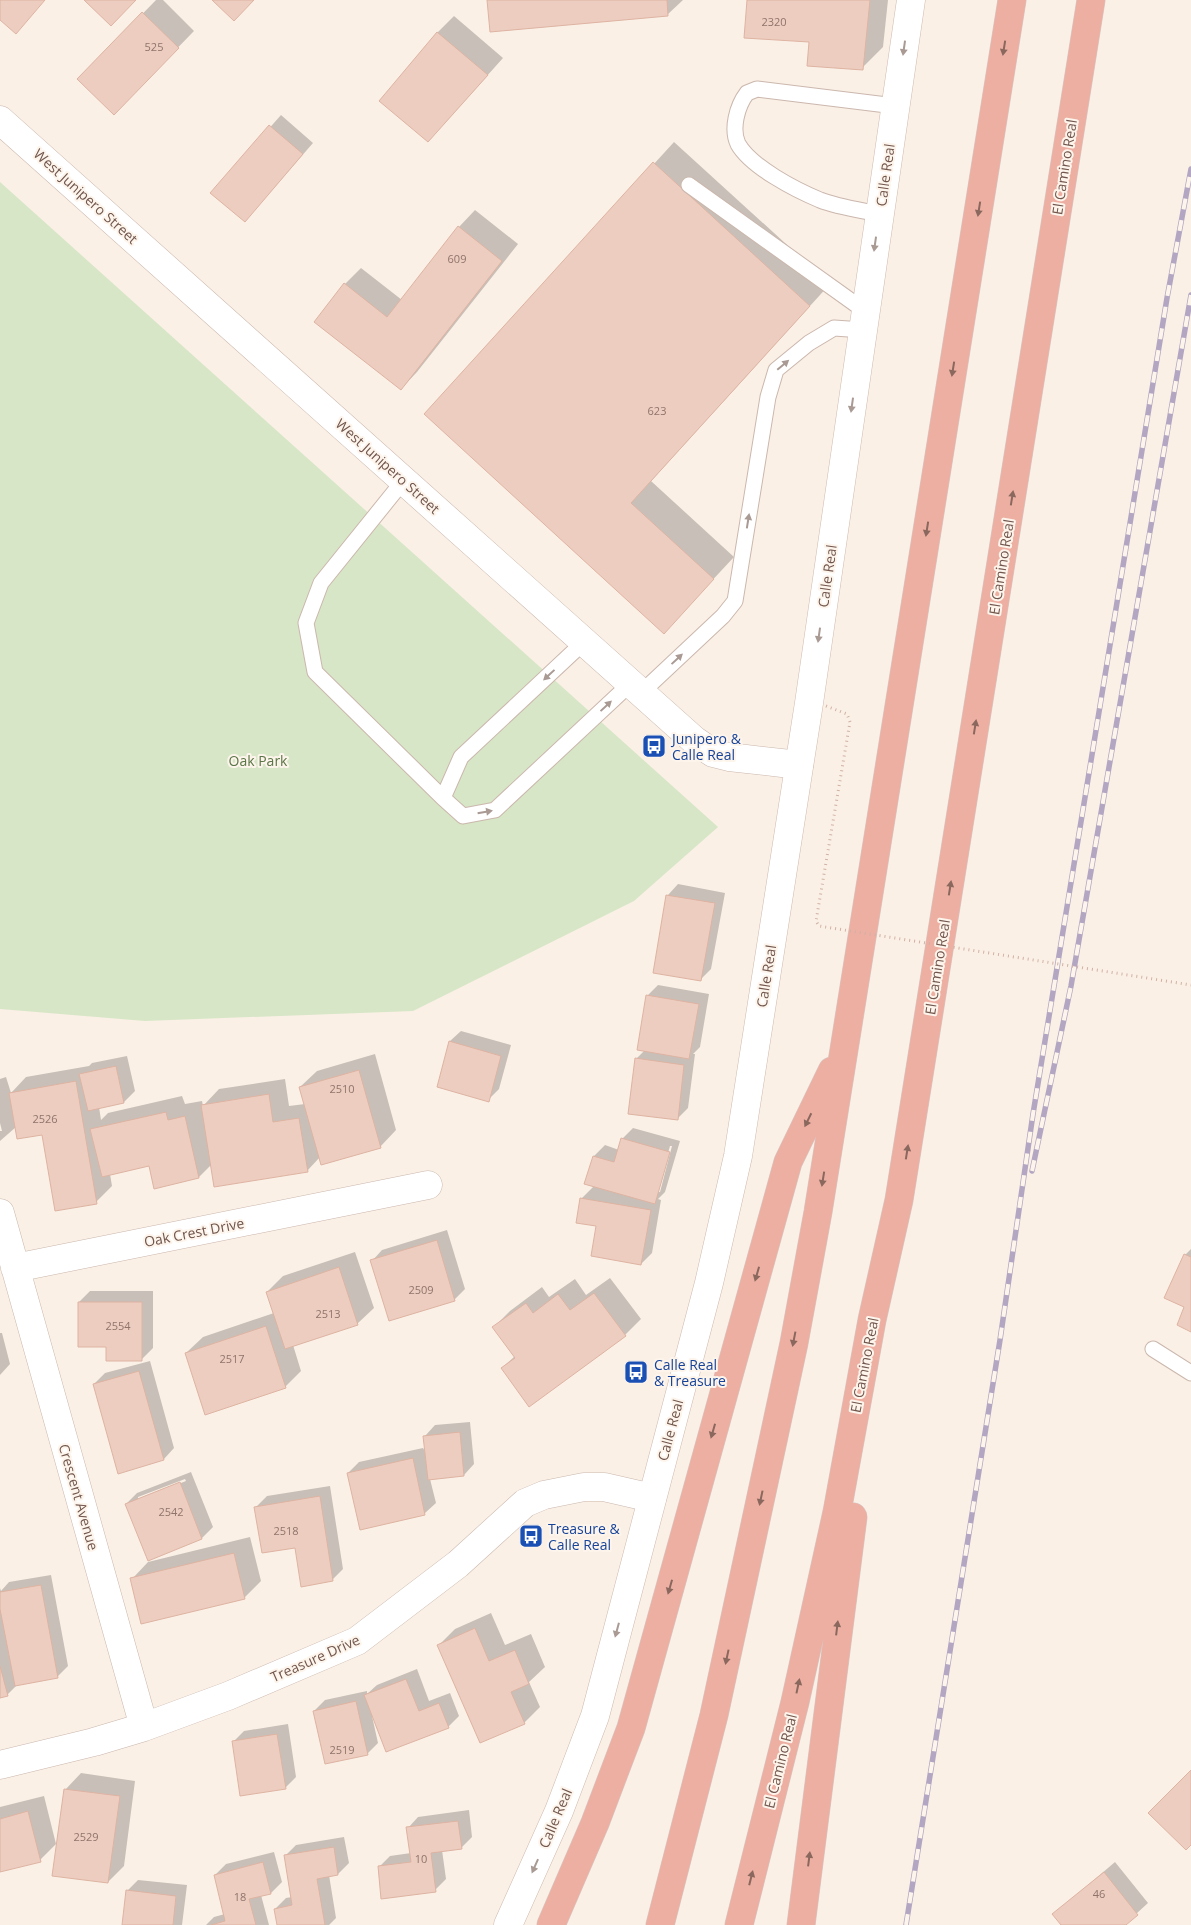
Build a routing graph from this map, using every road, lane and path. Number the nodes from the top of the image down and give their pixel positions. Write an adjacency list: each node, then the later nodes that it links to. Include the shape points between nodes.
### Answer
1 (911, 0): 4 (street, Calle Real, one-way to 4)
2 (1012, 0): 16 (highway, one-way to 16)
3 (1091, 0): 18 (highway, El Camino Real, one-way to 3)
4 (895, 106): 7 (street, Calle Real); 7 (lane, via 757,89 746,93 738,111 735,133 739,144 758,164 785,183 821,200)
5 (0, 120): 9 (street, West Junipero Street)
6 (689, 185): 8 (lane)
7 (879, 214): 8 (street, Calle Real, one-way to 8)
8 (864, 321): 11 (lane, one-way to 8, via 723,616 735,600 768,397 776,370 809,343 834,328); 13 (street, Calle Real, one-way to 13)
9 (404, 480): 10 (street, West Junipero Street); 14 (lane, via 321,583 306,622 315,672)
10 (585, 641): 11 (street, West Junipero Street); 14 (lane, one-way to 14, via 461,757)
11 (636, 688): 13 (street, West Junipero Street, via 713,753); 14 (lane, one-way to 11, via 462,816 495,810)
12 (826, 706): 15 (path, bridge, via 847,714 850,722 816,921 819,926)
13 (799, 766): 23 (street, Calle Real, via 738,1156 709,1283)
14 (443, 798)
15 (1191, 985)
16 (844, 1045): 27 (highway, one-way to 27, via 788,1162 631,1728); 28 (highway, one-way to 28, via 818,1212 760,1505 714,1715)
17 (428, 1185): 20 (street, Oak Crest Drive)
18 (899, 1200): 29 (highway, El Camino Real, one-way to 18, via 797,1693 837,1512 872,1320); 30 (highway, one-way to 18, via 841,1596)
19 (0, 1213): 20 (street)
20 (15, 1268): 24 (street, Crescent Avenue)
21 (1153, 1349): 22 (lane)
22 (1191, 1373)
23 (652, 1498): 24 (street, Treasure Drive, via 604,1487 584,1487 544,1495 525,1503 458,1564 357,1641 228,1696); 26 (street, Calle Real, one-way to 26, via 595,1716 559,1811)
24 (144, 1726): 25 (street, Treasure Drive)
25 (0, 1765)
26 (508, 1925)
27 (551, 1925)
28 (660, 1925)
29 (739, 1925)
30 (801, 1925)

